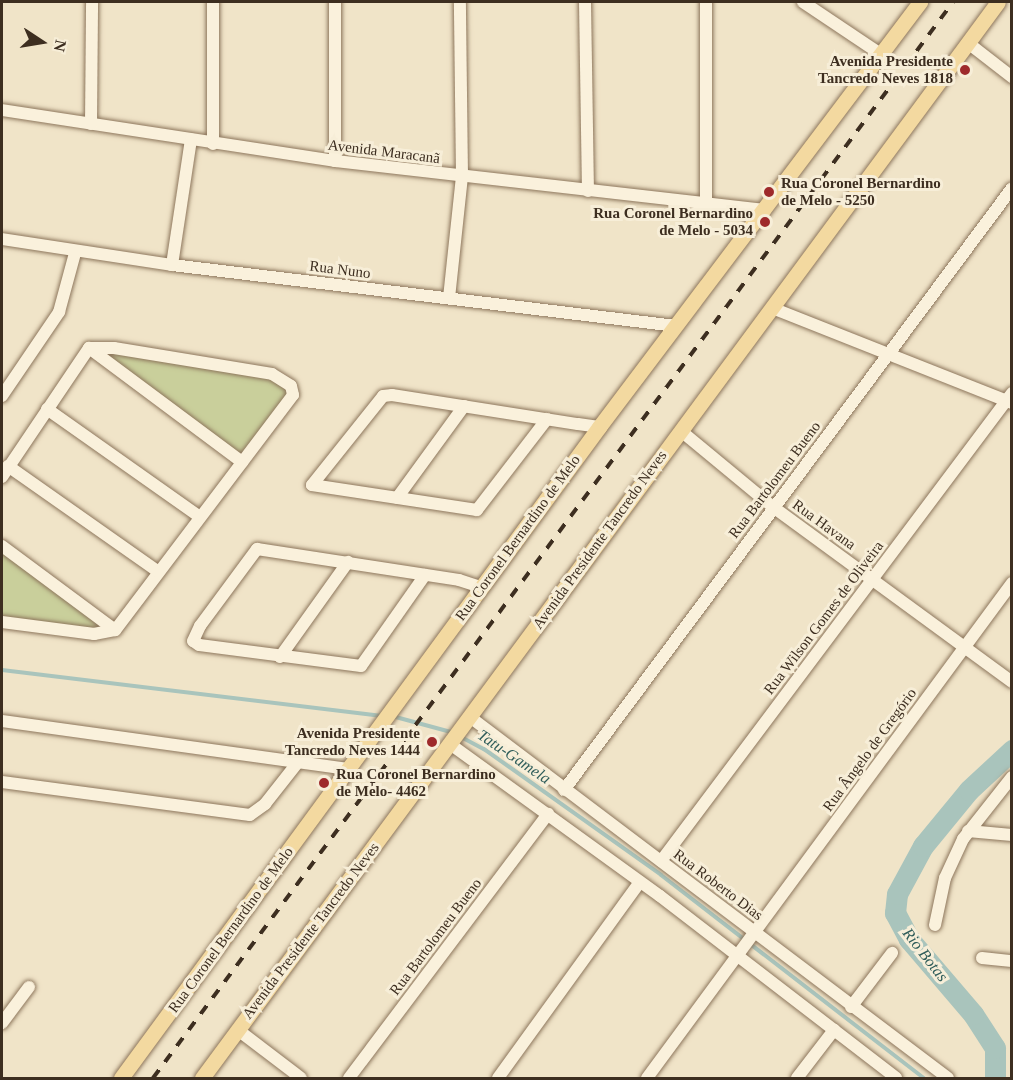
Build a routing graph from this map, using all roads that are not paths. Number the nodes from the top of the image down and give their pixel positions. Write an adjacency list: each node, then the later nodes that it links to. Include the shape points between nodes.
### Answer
1 (92, 2): 14 (street)
2 (213, 2): 16 (street)
3 (335, 2): 17 (street)
4 (460, 2): 18 (street)
5 (585, 2): 20 (street)
6 (706, 2): 21 (street)
7 (802, 2): 11 (street)
8 (920, 2): 11 (main road, Rua Coronel Bernardino de Melo)
9 (998, 2): 10 (main road, Avenida Presidente Tancredo Neves)
10 (968, 43): 12 (street); 27 (main road, Avenida Presidente Tancredo Neves)
11 (882, 55): 22 (main road, Rua Coronel Bernardino de Melo)
12 (1011, 77)
13 (2, 110): 14 (street, Avenida Maracanã)
14 (91, 124): 15 (street, Avenida Maracanã)
15 (191, 139): 16 (street, Avenida Maracanã); 25 (street)
16 (213, 144): 17 (street, Avenida Maracanã)
17 (335, 161): 18 (street, Avenida Maracanã)
18 (462, 176): 20 (street, Avenida Maracanã); 26 (street)
19 (1011, 188): 30 (street, Rua Bartolomeu Bueno)
20 (588, 190): 21 (street, Avenida Maracanã)
21 (706, 204): 22 (street, Avenida Maracanã)
22 (765, 210): 28 (main road, Rua Coronel Bernardino de Melo)
23 (2, 239): 24 (street, Rua Nuno)
24 (75, 252): 25 (street, Rua Nuno); 31 (street, via 59,312)
25 (172, 265): 26 (street, Rua Nuno)
26 (449, 298): 28 (street, Rua Nuno)
27 (772, 308): 30 (street); 37 (main road, Avenida Presidente Tancredo Neves)
28 (676, 326): 36 (main road, Rua Coronel Bernardino de Melo)
29 (89, 348): 34 (street); 38 (street); 38 (street, via 114,348 272,374 291,386 292,395)
30 (889, 352): 32 (street); 41 (street, Rua Bartolomeu Bueno)
31 (2, 396)
32 (1010, 399): 47 (street, Rua Wilson Gomes de Oliveira)
33 (464, 406): 35 (street); 40 (street); 40 (street, via 392,394 376,402 312,485)
34 (47, 409): 39 (street); 42 (street)
35 (547, 419): 36 (street); 40 (street, via 482,507 464,510)
36 (599, 427): 49 (main road, Rua Coronel Bernardino de Melo)
37 (681, 431): 41 (street, Rua Havana); 55 (main road, Avenida Presidente Tancredo Neves)
38 (242, 462): 42 (street)
39 (5, 472): 45 (street)
40 (397, 498)
41 (773, 507): 47 (street, Rua Havana); 62 (street, Rua Bartolomeu Bueno)
42 (200, 517): 45 (street)
43 (2, 546): 51 (street)
44 (348, 562): 46 (street); 53 (street); 53 (street, via 257,549 194,634 193,641 207,646)
45 (159, 572): 51 (street)
46 (425, 575): 49 (street); 53 (street, via 361,666)
47 (872, 578): 52 (street, Rua Havana); 66 (street, Rua Wilson Gomes de Oliveira)
48 (1011, 582): 52 (street, Rua Ângelo de Gregório)
49 (481, 587): 59 (main road, Rua Coronel Bernardino de Melo)
50 (2, 622): 51 (street, via 94,634)
51 (115, 630)
52 (964, 647): 54 (street, Rua Havana); 69 (street, Rua Ângelo de Gregório)
53 (280, 657)
54 (1011, 682)
55 (469, 719): 57 (main road, Avenida Presidente Tancredo Neves); 62 (street, Rua Roberto Dias)
56 (2, 721): 58 (street)
57 (451, 742): 63 (street); 77 (main road, Avenida Presidente Tancredo Neves)
58 (299, 761): 59 (street); 61 (street, via 266,804 250,815)
59 (350, 769): 79 (main road, Rua Coronel Bernardino de Melo)
60 (1011, 777): 64 (street)
61 (2, 782)
62 (564, 790): 66 (street, Rua Roberto Dias)
63 (548, 814): 67 (street); 82 (street, Rua Bartolomeu Bueno)
64 (968, 831): 65 (street); 68 (street, via 945,878)
65 (1011, 836)
66 (661, 861): 69 (street, Rua Roberto Dias)
67 (640, 882): 70 (street); 83 (street)
68 (935, 925)
69 (754, 933): 70 (street, Rua Ângelo de Gregório); 75 (street, Rua Roberto Dias)
70 (738, 953): 78 (street); 84 (street)
71 (892, 953): 75 (street)
72 (982, 958): 73 (street)
73 (1011, 961)
74 (29, 987): 76 (street)
75 (851, 1007): 87 (street, Rua Roberto Dias)
76 (2, 1023)
77 (238, 1030): 80 (main road, Avenida Presidente Tancredo Neves); 81 (street)
78 (834, 1030): 85 (street); 86 (street)
79 (121, 1078)
80 (202, 1078)
81 (301, 1078)
82 (349, 1078)
83 (498, 1078)
84 (647, 1078)
85 (797, 1078)
86 (896, 1078)
87 (948, 1078)

